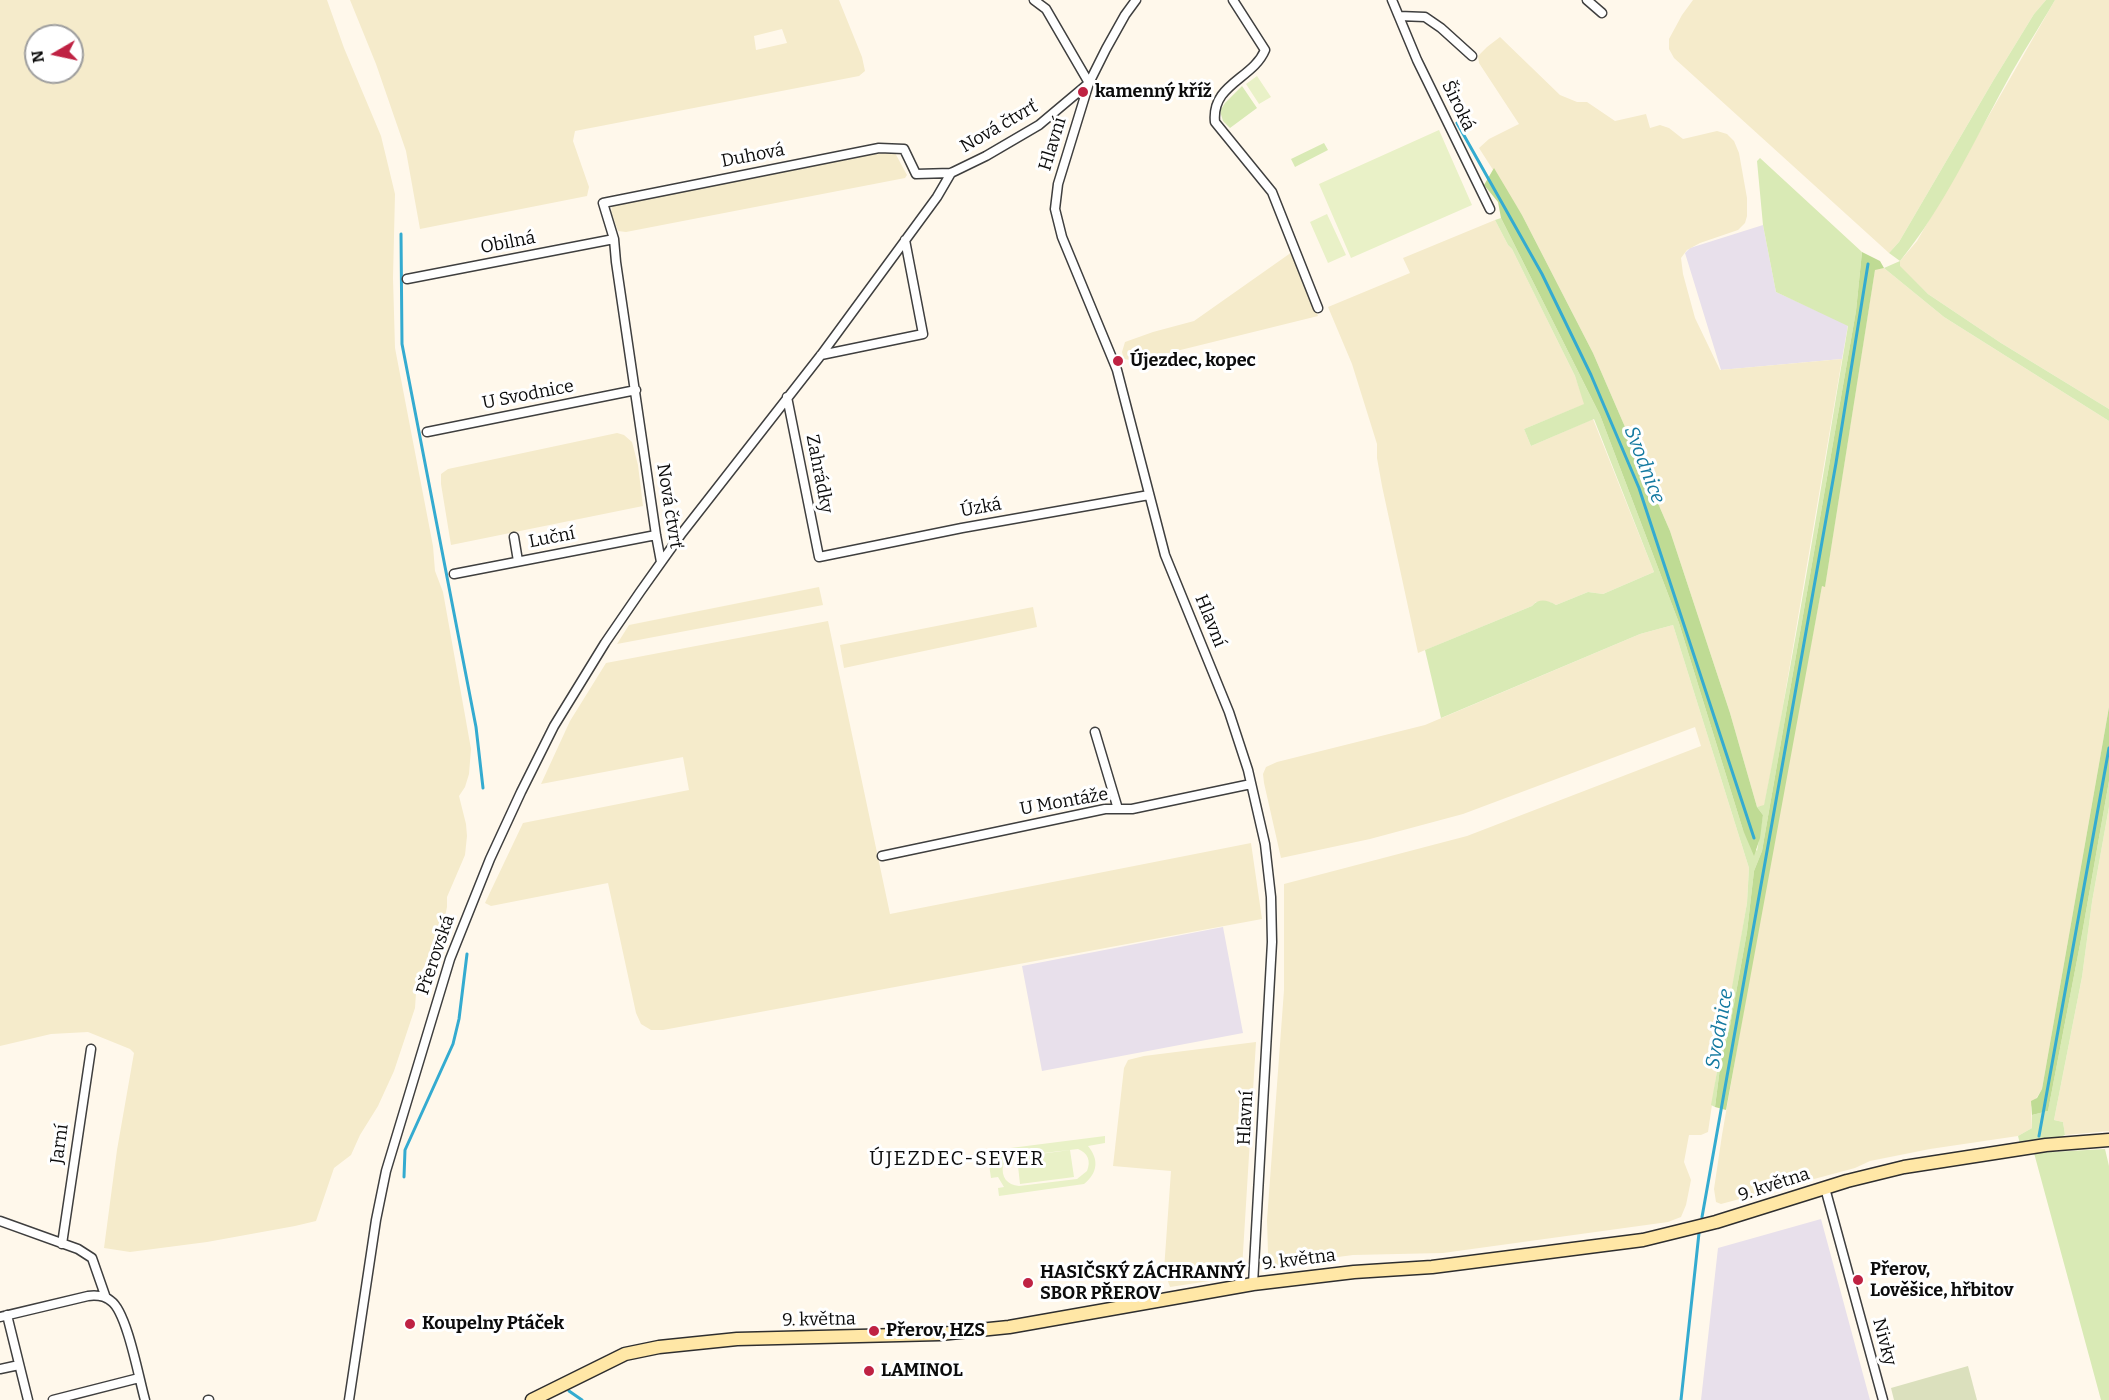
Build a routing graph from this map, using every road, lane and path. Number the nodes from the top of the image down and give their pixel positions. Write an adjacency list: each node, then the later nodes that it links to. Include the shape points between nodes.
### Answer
1 (1034, 0): 9 (street, via 1046,9)
2 (1137, 0): 9 (street, Hlavní)
3 (1233, 0): 17 (street, via 1265,50 1223,93 1217,102 1215,122 1272,192)
4 (1392, 0): 7 (street, Široká)
5 (1587, 0): 6 (street)
6 (1602, 13)
7 (1400, 16): 8 (street, Široká, via 1425,17); 13 (street, Široká)
8 (1472, 56)
9 (1089, 83): 11 (street, Nová čtvrť, via 1039,125); 22 (street, Hlavní, via 1058,184 1055,209 1062,237 1117,370)
10 (904, 149): 11 (street, Nová čtvrť, via 916,174); 12 (street, Duhová, via 879,148)
11 (951, 172): 15 (street, Nová čtvrť)
12 (609, 201): 14 (street, Nová čtvrť, via 603,203)
13 (1490, 209)
14 (614, 239): 16 (street, Obilná); 19 (street, Nová čtvrť)
15 (905, 240): 18 (street, Nová čtvrť); 18 (street, via 923,334)
16 (407, 279)
17 (1318, 308)
18 (820, 355): 20 (street, Nová čtvrť)
19 (636, 390): 21 (street, U Svodnice); 23 (street, Nová čtvrť)
20 (787, 397): 25 (street, Zahrádky); 27 (street, Nová čtvrť)
21 (427, 432)
22 (1149, 495): 25 (street, Úzká); 30 (street, Hlavní, via 1165,555 1229,712)
23 (656, 535): 26 (street, Luční); 27 (street, Nová čtvrť)
24 (514, 537): 26 (street)
25 (819, 557)
26 (519, 561): 28 (street, Luční)
27 (661, 562): 48 (street, Přerovská, via 604,643 554,726 490,859 450,958 386,1171)
28 (454, 574)
29 (1095, 732): 31 (street)
30 (1251, 784): 31 (street, U Montáže); 38 (street, Hlavní, via 1265,844 1272,942)
31 (1119, 809): 32 (street, U Montáže)
32 (882, 856)
33 (90, 1049): 37 (street, Jarní)
34 (2109, 1140): 35 (street, 9. května, via 1929,1162)
35 (1825, 1188): 38 (street, 9. května, via 1643,1240 1432,1267); 51 (street, Nivky)
36 (0, 1221): 37 (street)
37 (62, 1244): 39 (street, via 90,1255)
38 (1253, 1284): 44 (street, 9. května, via 1009,1327 940,1334 737,1339 659,1347 625,1354)
39 (110, 1300): 40 (street, via 88,1296); 43 (street, via 122,1315)
40 (3, 1316): 41 (street)
41 (19, 1365): 42 (street); 45 (street)
42 (0, 1369)
43 (139, 1377): 46 (street); 47 (street)
44 (562, 1385): 49 (street, 9. května); 50 (street)
45 (28, 1400)
46 (53, 1400)
47 (145, 1400)
48 (349, 1400)
49 (532, 1400)
50 (550, 1400)
51 (1882, 1400)

